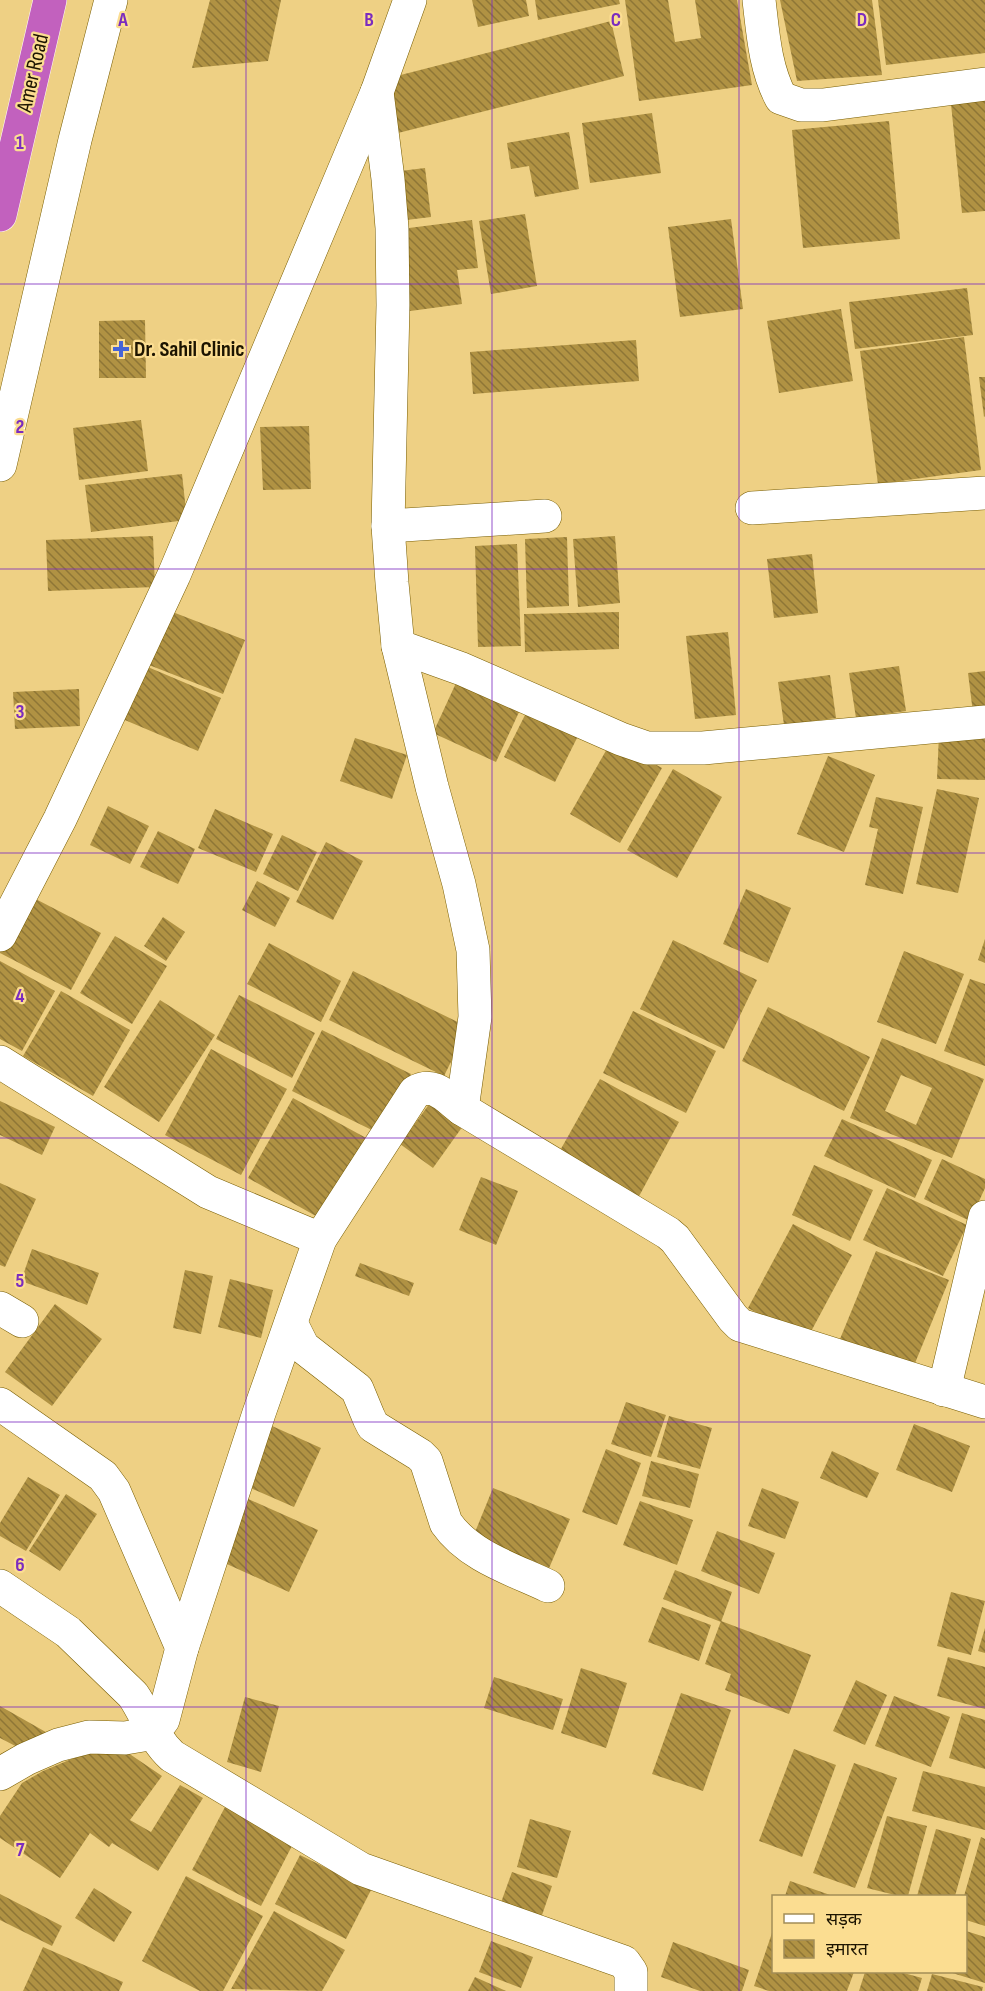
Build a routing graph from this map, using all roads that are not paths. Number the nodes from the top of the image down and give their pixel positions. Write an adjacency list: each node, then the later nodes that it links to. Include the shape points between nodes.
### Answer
1 (50, 0): 7 (highway, Amer Road)
2 (111, 0): 8 (street)
3 (410, 0): 6 (street)
4 (759, 0): 5 (street, via 765,52 781,98 801,105 823,105)
5 (985, 84)
6 (377, 92): 12 (street, via 392,228); 15 (street, via 174,575 60,819)
7 (0, 215)
8 (0, 465)
9 (985, 493): 10 (street)
10 (752, 508)
11 (545, 516): 12 (street)
12 (388, 526): 13 (street)
13 (398, 646): 14 (street, via 647,747 736,746); 17 (street, via 473,950 475,1017)
14 (985, 722)
15 (0, 935)
16 (0, 1062): 19 (street, via 208,1192)
17 (462, 1108): 19 (street, via 432,1087 415,1092); 21 (street, via 668,1233 740,1325)
18 (985, 1217): 21 (street)
19 (320, 1239): 20 (street)
20 (291, 1323): 25 (street, via 303,1347 357,1389 374,1426 426,1461 446,1523 463,1543); 26 (street)
21 (944, 1390): 22 (street)
22 (985, 1402)
23 (0, 1404): 26 (street, via 103,1476 114,1491)
24 (0, 1586): 27 (street, via 80,1642 133,1695)
25 (548, 1586)
26 (183, 1648): 27 (street, via 165,1716)
27 (152, 1731): 28 (street, via 125,1738 89,1737 58,1745); 29 (street, via 172,1756 361,1869 624,1962 631,1972)
28 (0, 1774)
29 (631, 1991)

